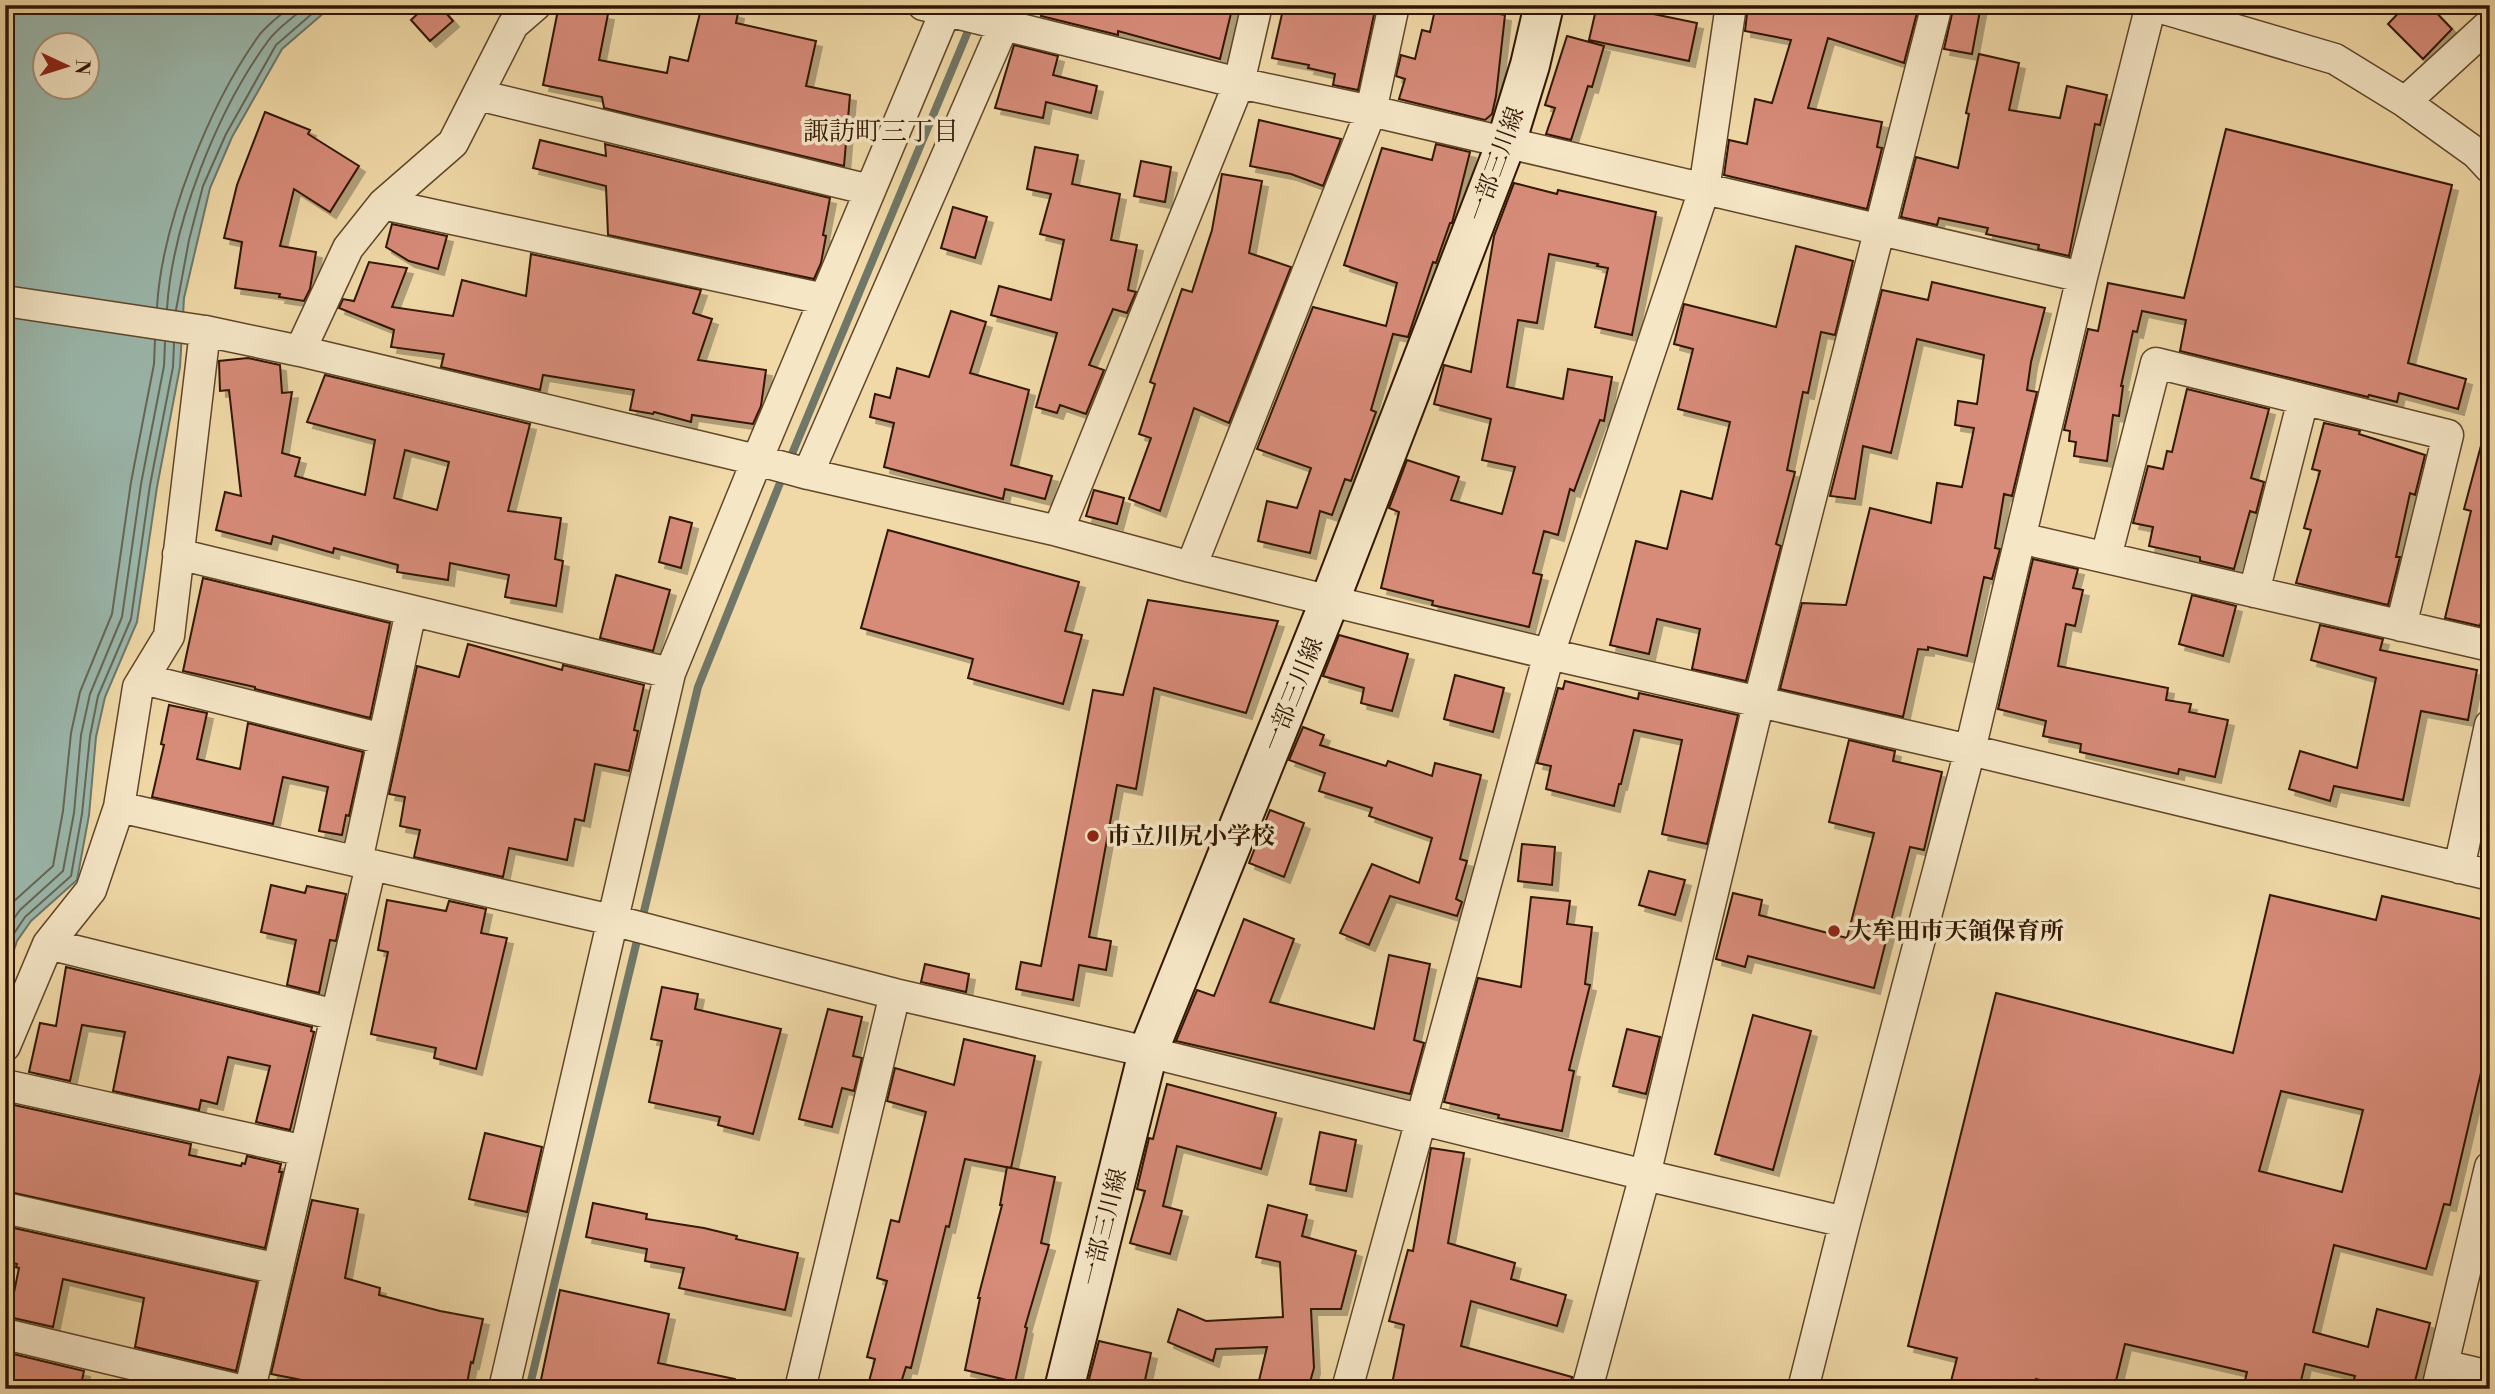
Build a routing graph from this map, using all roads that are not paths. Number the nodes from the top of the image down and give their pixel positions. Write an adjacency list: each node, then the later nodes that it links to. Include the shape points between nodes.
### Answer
1 (536, 5): 11 (street, via 513,25)
2 (1257, 5): 10 (street)
3 (1394, 5): 13 (street)
4 (1544, 5): 14 (main road, 一部三川線)
5 (1731, 5): 17 (street)
6 (1937, 5): 19 (street)
7 (939, 7): 8 (street); 16 (street)
8 (1008, 15): 10 (street); 27 (street)
9 (2490, 24): 12 (street)
10 (1239, 83): 13 (street); 28 (street)
11 (478, 95): 16 (street); 18 (street, via 453,143)
12 (2405, 102): 15 (street); 20 (street, via 2335,59 2151,5)
13 (1371, 111): 14 (street); 32 (street)
14 (1506, 143): 17 (street); 34 (main road, 一部三川線)
15 (2490, 168)
16 (870, 190): 21 (street)
17 (1704, 190): 19 (street); 38 (street)
18 (383, 205): 21 (street); 24 (street, via 348,248)
19 (1878, 231): 20 (street); 41 (street)
20 (2082, 277): 29 (street)
21 (824, 299): 26 (street)
22 (5, 301): 23 (street)
23 (196, 330): 24 (street); 30 (street)
24 (300, 351): 26 (street)
25 (2303, 400): 31 (street, via 2156,363); 33 (street); 36 (street, via 2448,435)
26 (757, 460): 27 (street); 39 (street)
27 (808, 474): 28 (street)
28 (1058, 531): 32 (street)
29 (2020, 538): 31 (street); 44 (street)
30 (178, 554): 35 (street); 40 (street, via 169,636)
31 (2106, 558): 33 (street)
32 (1191, 566): 34 (street)
33 (2254, 592): 36 (street)
34 (1330, 600): 38 (street); 54 (main road, 一部三川線)
35 (411, 611): 39 (street); 43 (street)
36 (2401, 626): 37 (street)
37 (2490, 646)
38 (1549, 654): 41 (street); 56 (street)
39 (670, 673): 49 (street)
40 (143, 679): 43 (street); 45 (street)
41 (1759, 701): 44 (street); 59 (street)
42 (2490, 725): 47 (street)
43 (383, 739): 46 (street)
44 (1970, 750): 47 (street); 61 (street)
45 (119, 807): 46 (street); 50 (street, via 91,890)
46 (364, 863): 49 (street); 52 (street)
47 (2459, 868): 48 (street)
48 (2490, 875)
49 (612, 920): 51 (street); 68 (street)
50 (48, 944): 52 (street); 53 (street)
51 (895, 993): 54 (street); 69 (street)
52 (336, 1015): 57 (street)
53 (5, 1046)
54 (1148, 1052): 56 (street); 70 (main road, 一部三川線)
55 (5, 1085): 57 (street)
56 (1422, 1120): 59 (street); 71 (street)
57 (305, 1151): 62 (street)
58 (2490, 1167): 65 (street)
59 (1645, 1175): 61 (street); 72 (street)
60 (5, 1208): 62 (street)
61 (1845, 1222): 73 (street)
62 (278, 1269): 67 (street)
63 (5, 1334): 66 (street)
64 (2490, 1376): 65 (street)
65 (2440, 1377)
66 (236, 1389)
67 (250, 1389)
68 (504, 1389)
69 (800, 1389)
70 (1064, 1389)
71 (1347, 1389)
72 (1587, 1389)
73 (1803, 1389)

